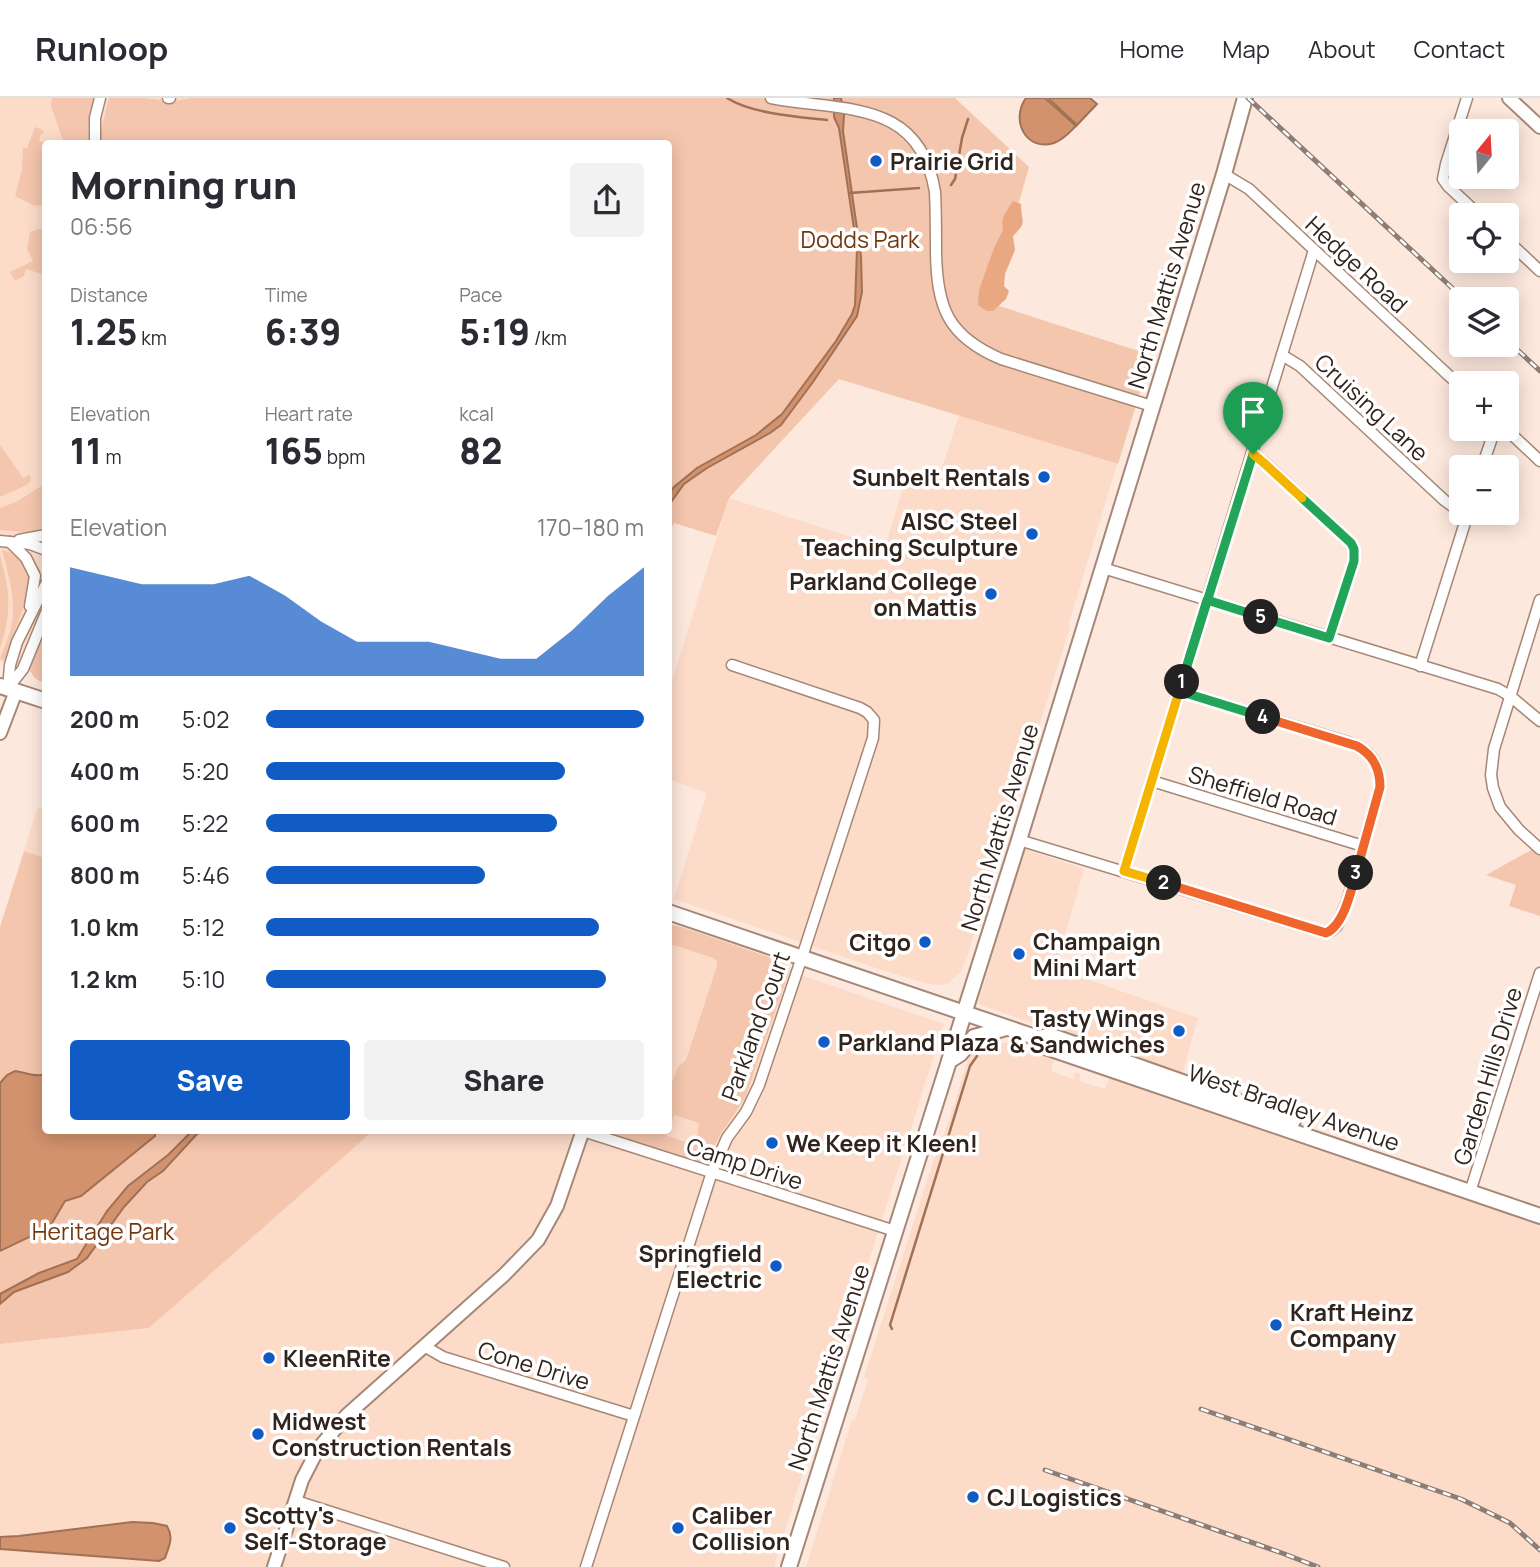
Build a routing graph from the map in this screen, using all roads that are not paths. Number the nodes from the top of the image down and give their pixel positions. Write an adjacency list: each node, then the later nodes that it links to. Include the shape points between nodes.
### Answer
1 (100, 98): 7 (street)
2 (771, 98): 15 (street, via 870,113 892,122 914,140 933,179 941,300 968,340 1001,359)
3 (1245, 98): 8 (main road, North Mattis Avenue)
4 (1467, 98): 9 (street, via 1443,177)
5 (1509, 98): 6 (street)
6 (1540, 127)
7 (95, 140)
8 (1224, 174): 10 (street, Hedge Road, via 1249,189); 15 (main road, North Mattis Avenue)
9 (1466, 203)
10 (1314, 250): 13 (street); 14 (street, Hedge Road)
11 (1519, 251): 12 (street)
12 (1540, 271)
13 (1282, 355): 17 (street); 19 (street, Cruising Lane, via 1300,366)
14 (1449, 376)
15 (1152, 406): 24 (main road, North Mattis Avenue)
16 (1519, 441): 18 (street)
17 (1253, 454): 26 (street); 31 (street, via 1354,549)
18 (1540, 461)
19 (1449, 503)
20 (1465, 525): 33 (street)
21 (42, 536): 22 (street)
22 (5, 542): 23 (street); 28 (street, via 26,558 35,576)
23 (42, 548)
24 (1103, 568): 26 (street); 41 (main road, North Mattis Avenue)
25 (42, 592): 28 (street)
26 (1207, 600): 31 (street); 35 (street)
27 (1540, 600): 29 (street)
28 (29, 616): 34 (street)
29 (1537, 621): 36 (street)
30 (42, 623): 34 (street, via 23,669)
31 (1329, 638): 33 (street)
32 (732, 665): 46 (street, Parkland Court, via 860,708 874,720 873,738)
33 (1420, 666): 36 (street)
34 (5, 689): 37 (main road); 39 (street)
35 (1179, 691): 40 (street); 42 (street, via 1365,750 1378,770 1380,787)
36 (1510, 696): 38 (street); 43 (street, via 1494,749 1493,788 1506,816)
37 (42, 700)
38 (1540, 720)
39 (0, 733)
40 (1152, 781): 42 (street, Sheffield Road); 44 (street)
41 (1019, 840): 44 (street); 48 (main road, North Mattis Avenue)
42 (1363, 846): 44 (street, via 1337,926 1322,932)
43 (1540, 849)
44 (1124, 871)
45 (672, 913): 46 (main road, West Bradley Avenue)
46 (802, 957): 48 (main road, West Bradley Avenue); 53 (street, Parkland Court, via 759,1085)
47 (1540, 973): 54 (street, Garden Hills Drive)
48 (965, 1013): 49 (main road, West Bradley Avenue); 50 (main road, North Mattis Avenue)
49 (1007, 1027): 50 (main road, via 974,1037); 54 (main road, West Bradley Avenue, via 1048,1048)
50 (949, 1060): 57 (main road, North Mattis Avenue)
51 (582, 1134): 58 (street, via 557,1206 538,1240)
52 (592, 1134): 53 (street, Camp Drive)
53 (712, 1172): 57 (street, Camp Drive); 59 (street, Parkland Court)
54 (1472, 1187): 55 (main road, West Bradley Avenue); 56 (main road, West Bradley Avenue)
55 (1540, 1205)
56 (1540, 1216)
57 (895, 1231): 64 (main road, North Mattis Avenue)
58 (424, 1346): 59 (street, Cone Drive, via 443,1357); 60 (street, via 332,1432 311,1461)
59 (634, 1416): 63 (street, Parkland Court)
60 (296, 1501): 61 (street); 62 (street)
61 (274, 1567)
62 (504, 1567)
63 (586, 1567)
64 (789, 1567)

